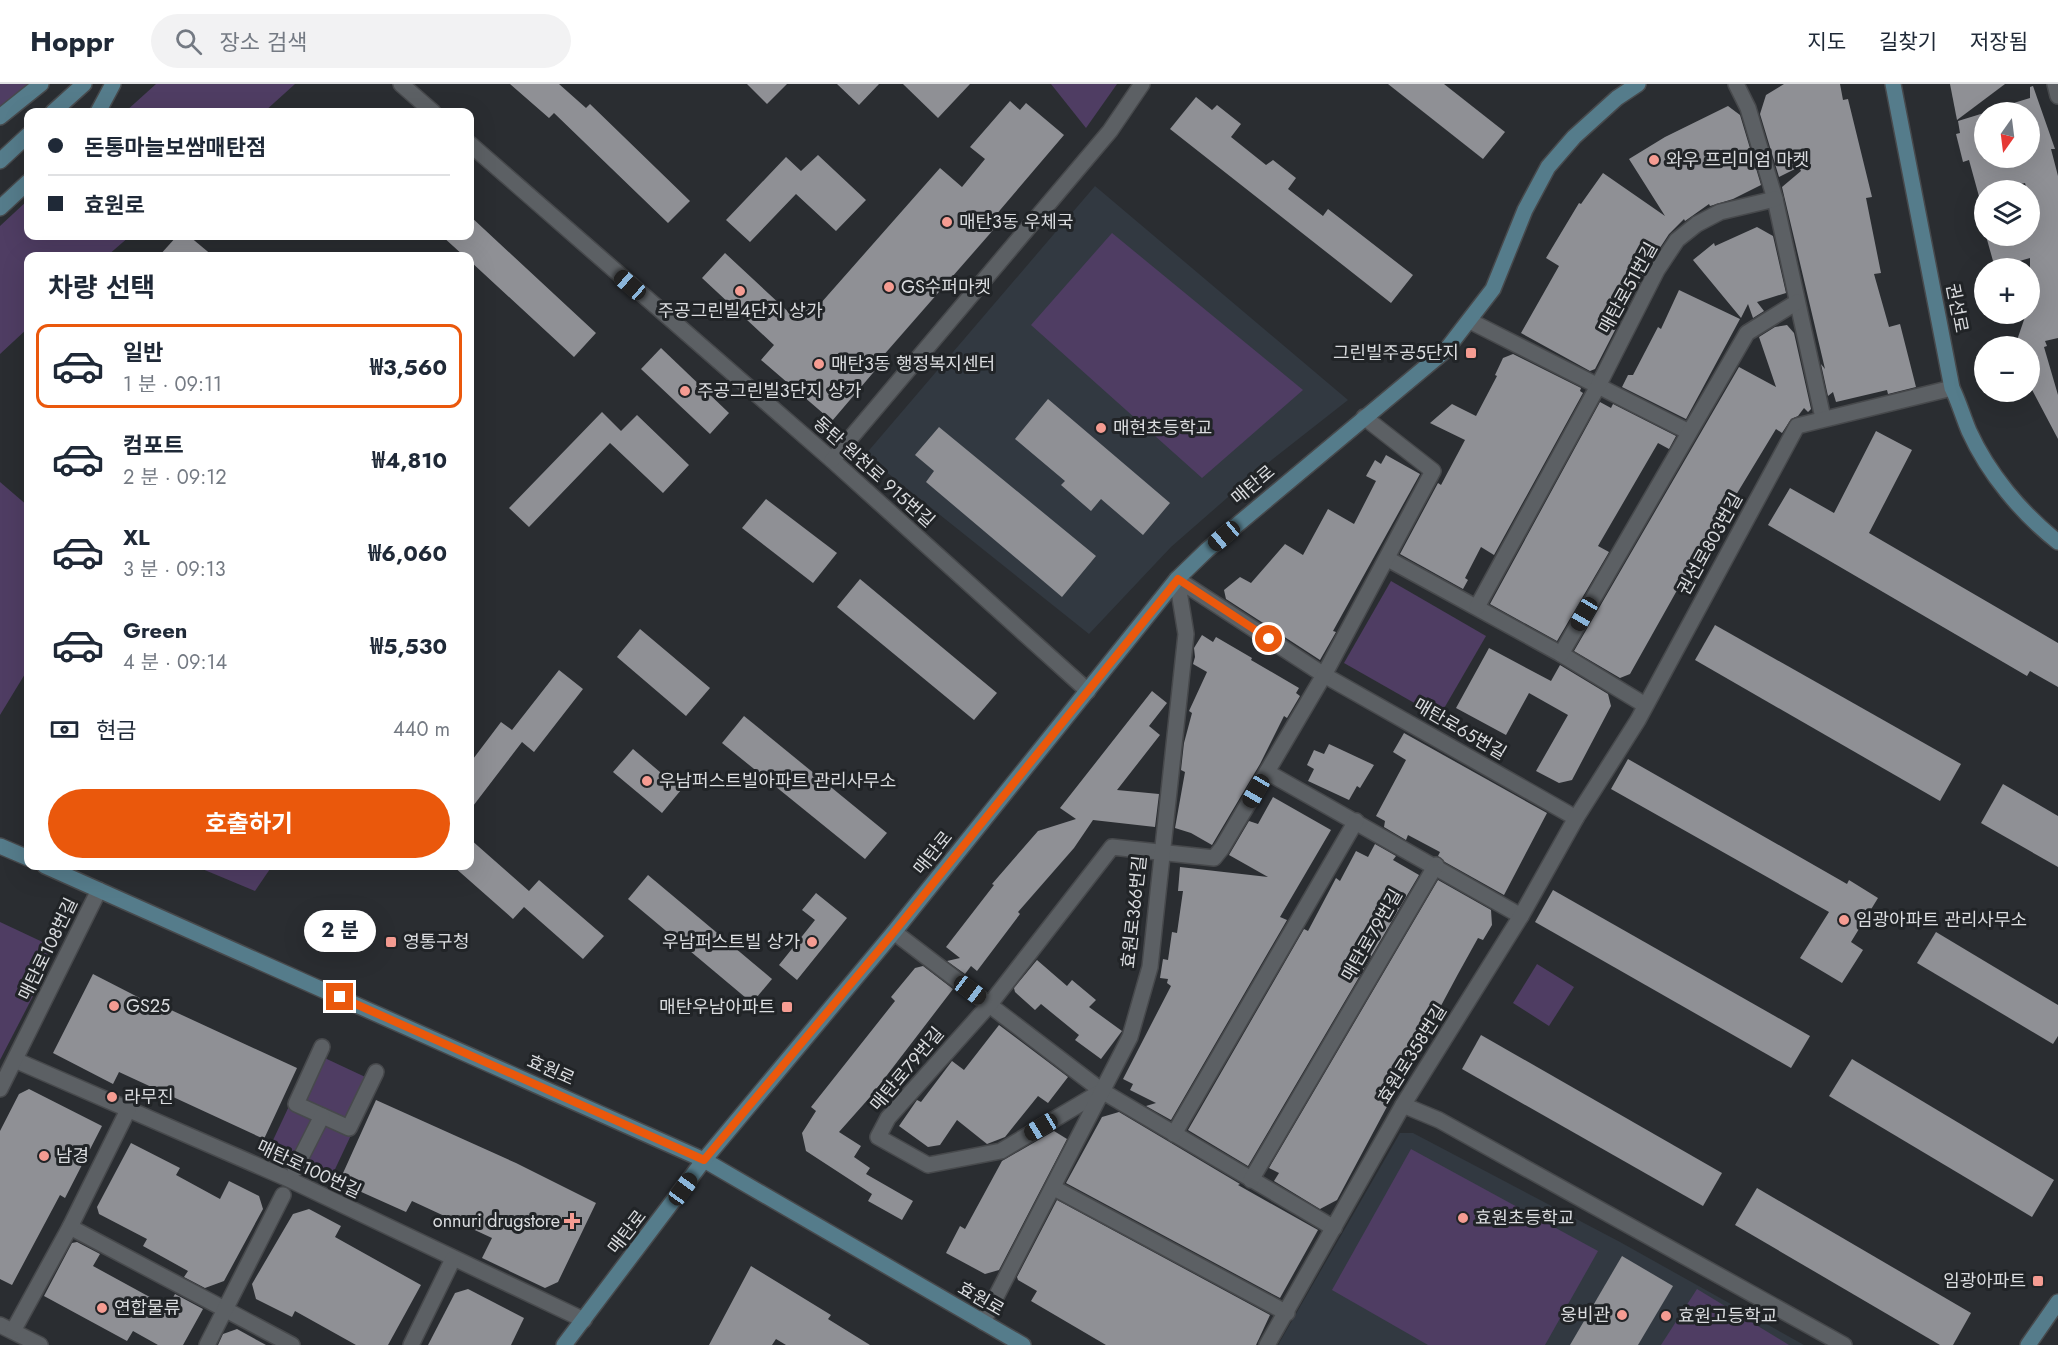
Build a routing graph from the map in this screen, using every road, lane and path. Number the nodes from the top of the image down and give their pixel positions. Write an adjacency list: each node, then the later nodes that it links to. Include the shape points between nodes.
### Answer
1 (41, 84): 14 (street)
2 (84, 84): 11 (street)
3 (114, 84): 12 (street)
4 (401, 84): 13 (street)
5 (1142, 84): 28 (street, via 1110,131)
6 (1638, 84): 22 (street, 매탄로, via 1574,137 1548,167 1525,210 1493,289)
7 (1736, 84): 19 (street, via 1748,108)
8 (2055, 84): 10 (street)
9 (1892, 88): 24 (street, 권선로)
10 (2058, 96)
11 (57, 108)
12 (100, 108)
13 (428, 108)
14 (0, 117)
15 (24, 139): 17 (street)
16 (474, 147): 28 (street, 동탄 원천로 915번길)
17 (0, 161)
18 (24, 186): 20 (street)
19 (1775, 199): 21 (street); 23 (street, 매탄로51번길, via 1720,212 1696,224 1677,240 1656,270)
20 (0, 208)
21 (1797, 302): 26 (street); 27 (street, via 1747,333)
22 (1470, 321): 23 (street); 25 (street, 매탄로, via 1446,350)
23 (1598, 386): 27 (street); 32 (street, 매탄로51번길)
24 (1952, 388): 26 (street, 권선로803번길); 29 (street, 권선로, via 1986,463 2029,515)
25 (1364, 417): 30 (street, via 1433,471); 31 (street, 매탄로)
26 (1823, 418): 36 (street, 권선로803번길, via 1797,426)
27 (1689, 432): 33 (street)
28 (832, 460): 35 (street, 동탄 원천로 915번길)
29 (2058, 542)
30 (1388, 560): 32 (street); 34 (street)
31 (1178, 579): 34 (street, 매탄로65번길); 35 (street, 매탄로); 41 (street, 효원로366번길, via 1186,634)
32 (1477, 607): 33 (street)
33 (1561, 654): 36 (street)
34 (1324, 675): 37 (street); 38 (street, 매탄로65번길)
35 (1088, 691): 47 (street, 매탄로)
36 (1645, 705): 38 (street, 권선로803번길)
37 (1267, 772): 39 (street); 41 (street, via 1214,858)
38 (1576, 818): 46 (street, 효원로358번길)
39 (1356, 821): 43 (street); 57 (street)
40 (0, 846): 42 (street)
41 (1161, 851): 48 (street, 매탄로79번길, via 1112,847); 53 (street, 효원로366번길, via 1150,967 1130,1037)
42 (24, 856)
43 (1436, 865): 46 (street); 60 (street, 매탄로79번길)
44 (54, 870): 45 (street, 효원로)
45 (99, 890): 50 (street, 매탄로108번길); 58 (street, 효원로)
46 (1521, 916): 54 (street, 효원로358번길)
47 (894, 932): 48 (street); 58 (street, 매탄로)
48 (990, 1004): 53 (street); 53 (street, 매탄로79번길, via 888,1118 879,1137 928,1165 1001,1151)
49 (322, 1047): 56 (street, via 296,1104)
50 (15, 1060): 52 (street, 매탄로108번길); 55 (street, 매탄로100번길)
51 (376, 1072): 56 (street, via 349,1128)
52 (0, 1089)
53 (1102, 1091): 57 (street); 61 (street, 효원로366번길)
54 (1403, 1105): 64 (street, 효원로358번길); 79 (street, via 1449,1126)
55 (128, 1110): 63 (street); 65 (street, 매탄로100번길, via 290,1180)
56 (322, 1116): 59 (street)
57 (1174, 1134): 60 (street)
58 (704, 1160): 69 (street, 매탄로); 70 (street, 효원로)
59 (296, 1169)
60 (1251, 1180): 64 (street)
61 (1054, 1188): 68 (street); 70 (street, 효원로366번길)
62 (283, 1195): 67 (street)
63 (70, 1227): 67 (street); 71 (street)
64 (1335, 1228): 68 (street, 효원로358번길)
65 (453, 1259): 69 (street, 매탄로100번길); 75 (street)
66 (2058, 1302): 80 (street)
67 (225, 1310): 73 (street); 74 (street)
68 (1287, 1313): 78 (street, 효원로358번길)
69 (584, 1320): 76 (street, 매탄로)
70 (983, 1322): 77 (street, 효원로)
71 (7, 1328): 72 (street)
72 (40, 1345)
73 (207, 1345)
74 (292, 1345)
75 (411, 1345)
76 (564, 1345)
77 (1023, 1345)
78 (1267, 1345)
79 (1844, 1345)
80 (2028, 1345)

